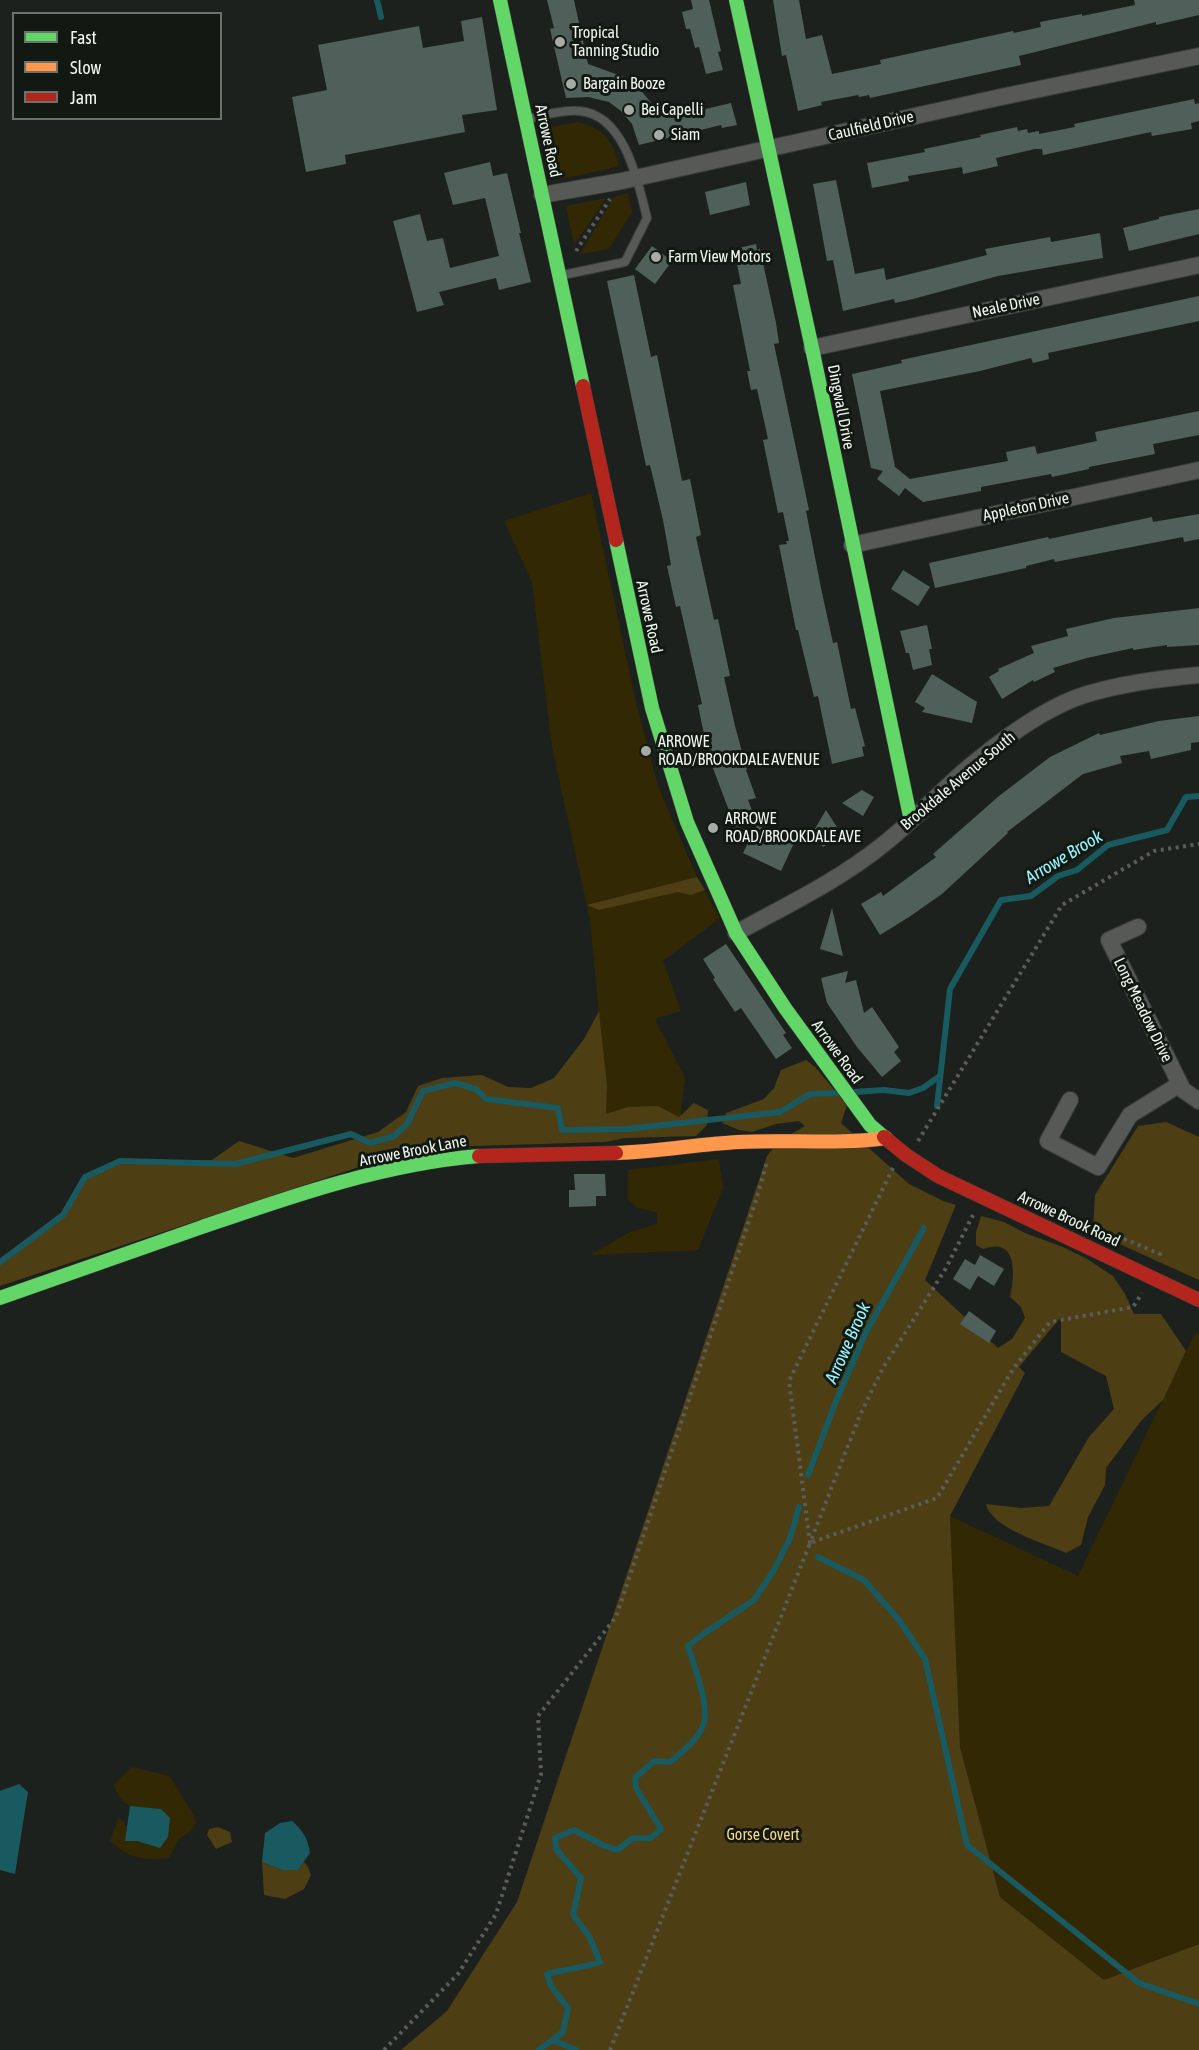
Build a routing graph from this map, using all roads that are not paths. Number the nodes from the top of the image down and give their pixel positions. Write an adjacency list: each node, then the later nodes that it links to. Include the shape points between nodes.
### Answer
1 (500, 0): 4 (street, Arrowe Road)
2 (736, 0): 5 (street, Dingwall Drive)
3 (1199, 56): 5 (street, Caulfield Drive)
4 (527, 119): 6 (lane, via 580,111 597,116 611,126 623,143); 7 (street, Arrowe Road)
5 (768, 149): 6 (street, Caulfield Drive); 10 (street, Dingwall Drive)
6 (629, 179): 7 (street, Caulfield Drive); 9 (lane, via 647,218 625,262)
7 (542, 195): 9 (street, Arrowe Road)
8 (1199, 265): 10 (street, Neale Drive)
9 (560, 275): 16 (street, Arrowe Road, via 652,708 687,822)
10 (812, 348): 12 (street, Dingwall Drive)
11 (1199, 470): 12 (street, Appleton Drive)
12 (852, 545): 14 (street, Dingwall Drive)
13 (1199, 675): 14 (street, Brookdale Avenue South, via 1090,693 1052,710 1017,730)
14 (911, 821): 16 (street, Brookdale Avenue South, via 830,881)
15 (1138, 927): 17 (street, Long Meadow Drive, via 1109,940)
16 (736, 933): 20 (street, Arrowe Road, via 784,1008 854,1104)
17 (1180, 1084): 18 (street, via 1130,1115 1098,1167 1048,1141); 19 (street, Long Meadow Drive)
18 (1070, 1100)
19 (1199, 1101)
20 (886, 1138): 21 (street, Arrowe Road); 22 (street, Arrowe Brook Lane, via 858,1142 738,1142 618,1153 446,1159 386,1170 265,1205)
21 (924, 1168): 23 (street, Arrowe Brook Road)
22 (0, 1298)
23 (1199, 1300)

